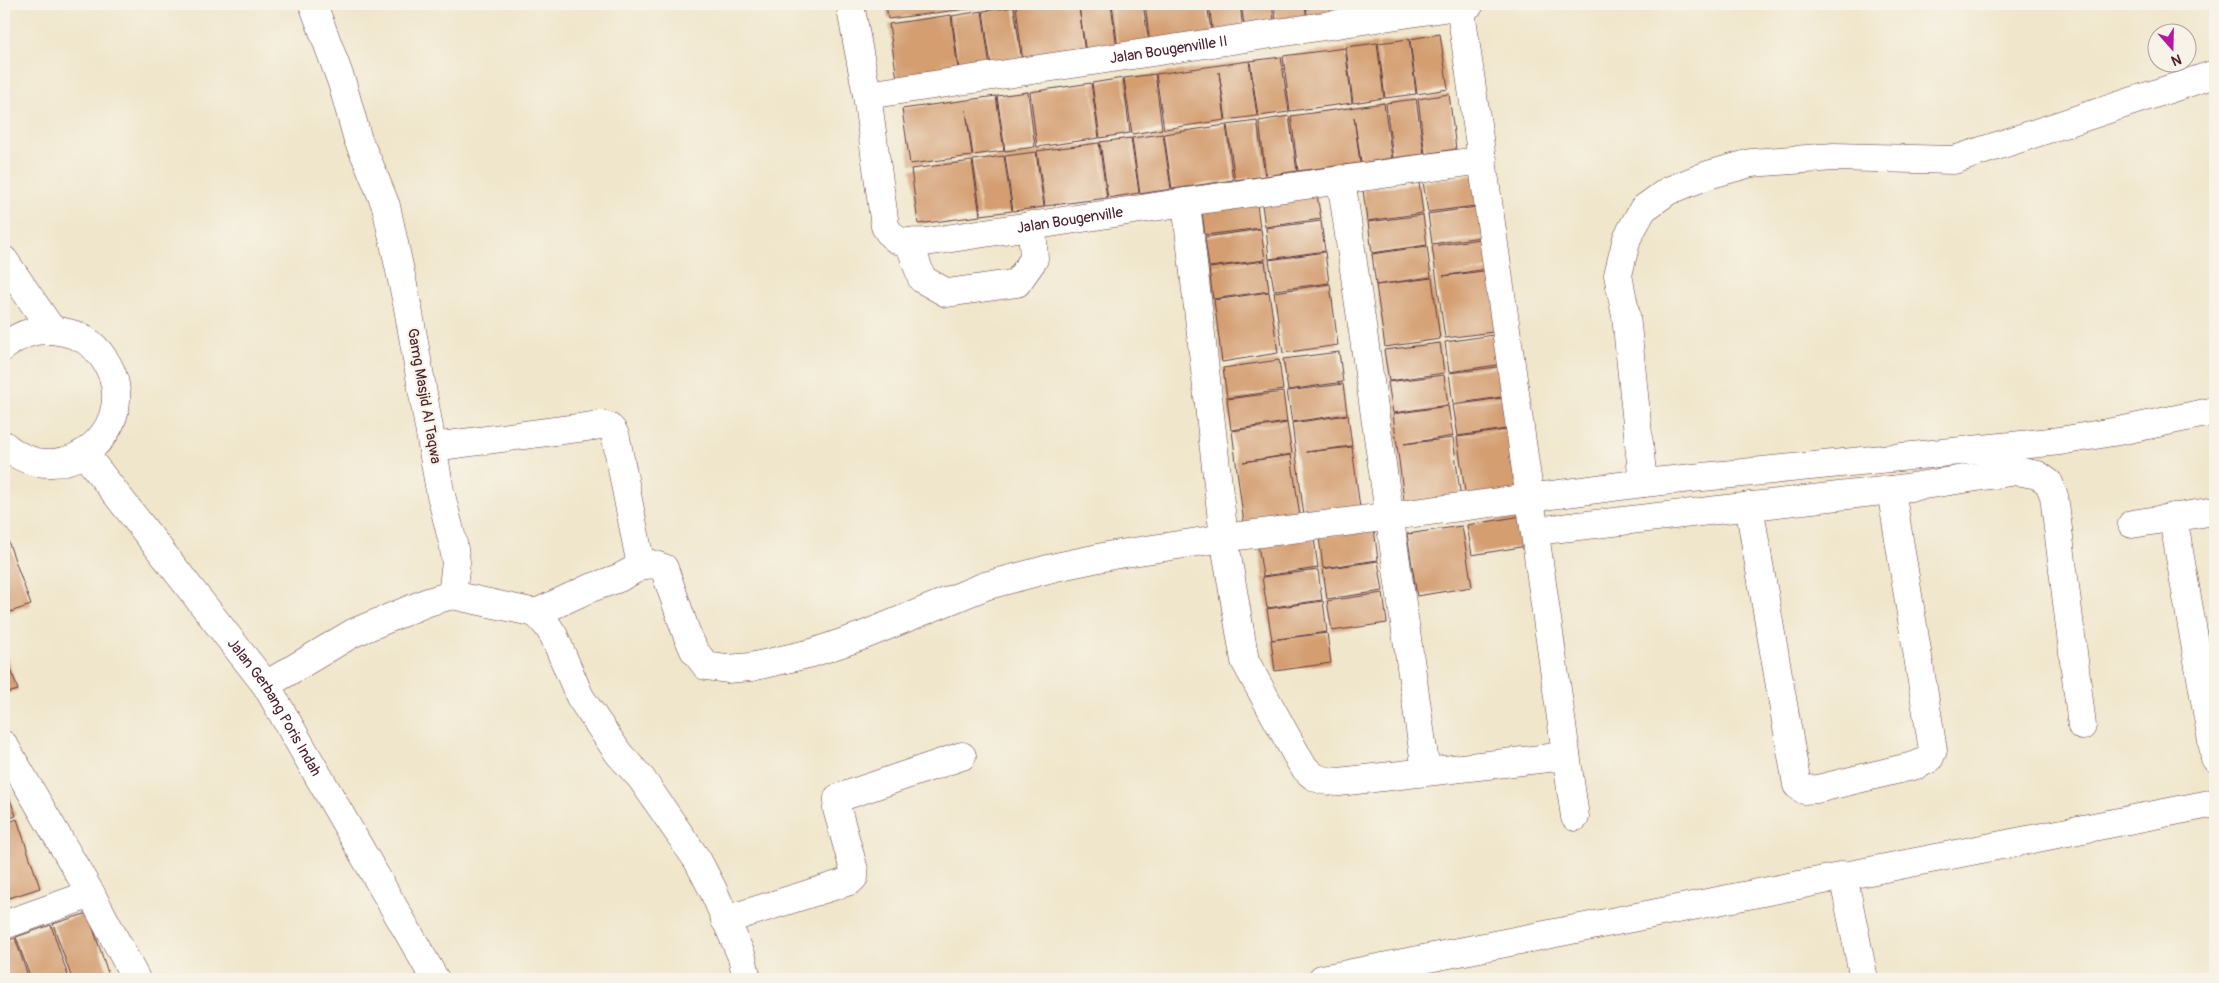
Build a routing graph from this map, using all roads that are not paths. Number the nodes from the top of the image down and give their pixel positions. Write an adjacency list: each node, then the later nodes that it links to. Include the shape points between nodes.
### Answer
1 (313, 4): 15 (street, Gamg Masjid Al Taqwa, via 358,140 386,206)
2 (850, 4): 5 (street, Jalan Bougenville)
3 (1464, 5): 5 (street, Jalan Bougenville II); 6 (street)
4 (2215, 74): 18 (street, via 1954,160 1834,157 1751,163 1668,191 1643,209 1627,238 1618,275 1626,316)
5 (867, 95): 10 (street, Jalan Bougenville, via 884,226 891,238)
6 (1483, 160): 7 (street, Jalan Bougenville); 20 (street)
7 (1341, 179): 8 (street, Jalan Bougenville); 23 (street)
8 (1186, 202): 9 (street, Jalan Bougenville); 27 (street)
9 (1032, 225): 10 (street, Jalan Bougenville); 10 (street, via 1034,259 1017,283 947,293 922,279)
10 (909, 242)
11 (4, 260): 12 (street)
12 (52, 330): 13 (street, via 22,334); 16 (street, via 70,333 98,350 114,380 114,413 108,429)
13 (4, 347)
14 (2215, 411): 18 (street, via 2060,441)
15 (433, 447): 28 (street, via 608,426 616,438); 29 (street, Gamg Masjid Al Taqwa, via 456,562)
16 (84, 453): 17 (street, via 74,459 49,463); 31 (street, Jalan Gerbang Poris Indah)
17 (10, 457)
18 (1642, 483): 20 (street)
19 (1891, 490): 21 (street); 21 (street, via 1934,750 1928,759 1917,765 1817,789 1804,790 1798,785); 32 (street, via 2017,471 2038,475 2049,483 2054,496)
20 (1530, 497): 23 (street); 26 (street)
21 (1750, 506): 26 (street)
22 (2215, 511): 24 (street)
23 (1390, 516): 27 (street); 37 (street)
24 (2173, 517): 25 (street); 36 (street)
25 (2132, 524)
26 (1535, 532): 35 (street)
27 (1224, 538): 28 (street, via 1056,567 985,586 812,653 727,669 706,666 694,650 664,568 652,564); 37 (street, via 1245,661 1309,775 1320,781 1339,782)
28 (642, 566): 30 (street)
29 (452, 595): 30 (street); 31 (street, via 353,633)
30 (536, 613): 42 (street, via 554,636 580,697 698,861)
31 (266, 685): 45 (street, Jalan Gerbang Poris Indah)
32 (2082, 726)
33 (4, 745): 41 (street)
34 (962, 756): 42 (street, via 838,798 837,809 854,870 850,881)
35 (1566, 756): 37 (street); 39 (street)
36 (2215, 758)
37 (1426, 771)
38 (2215, 803): 40 (street)
39 (1575, 817)
40 (1843, 875): 47 (street); 48 (street)
41 (91, 894): 43 (street); 44 (street)
42 (725, 920): 46 (street, via 742,958)
43 (4, 925)
44 (136, 979)
45 (435, 979)
46 (747, 979)
47 (1322, 979)
48 (1864, 979)

